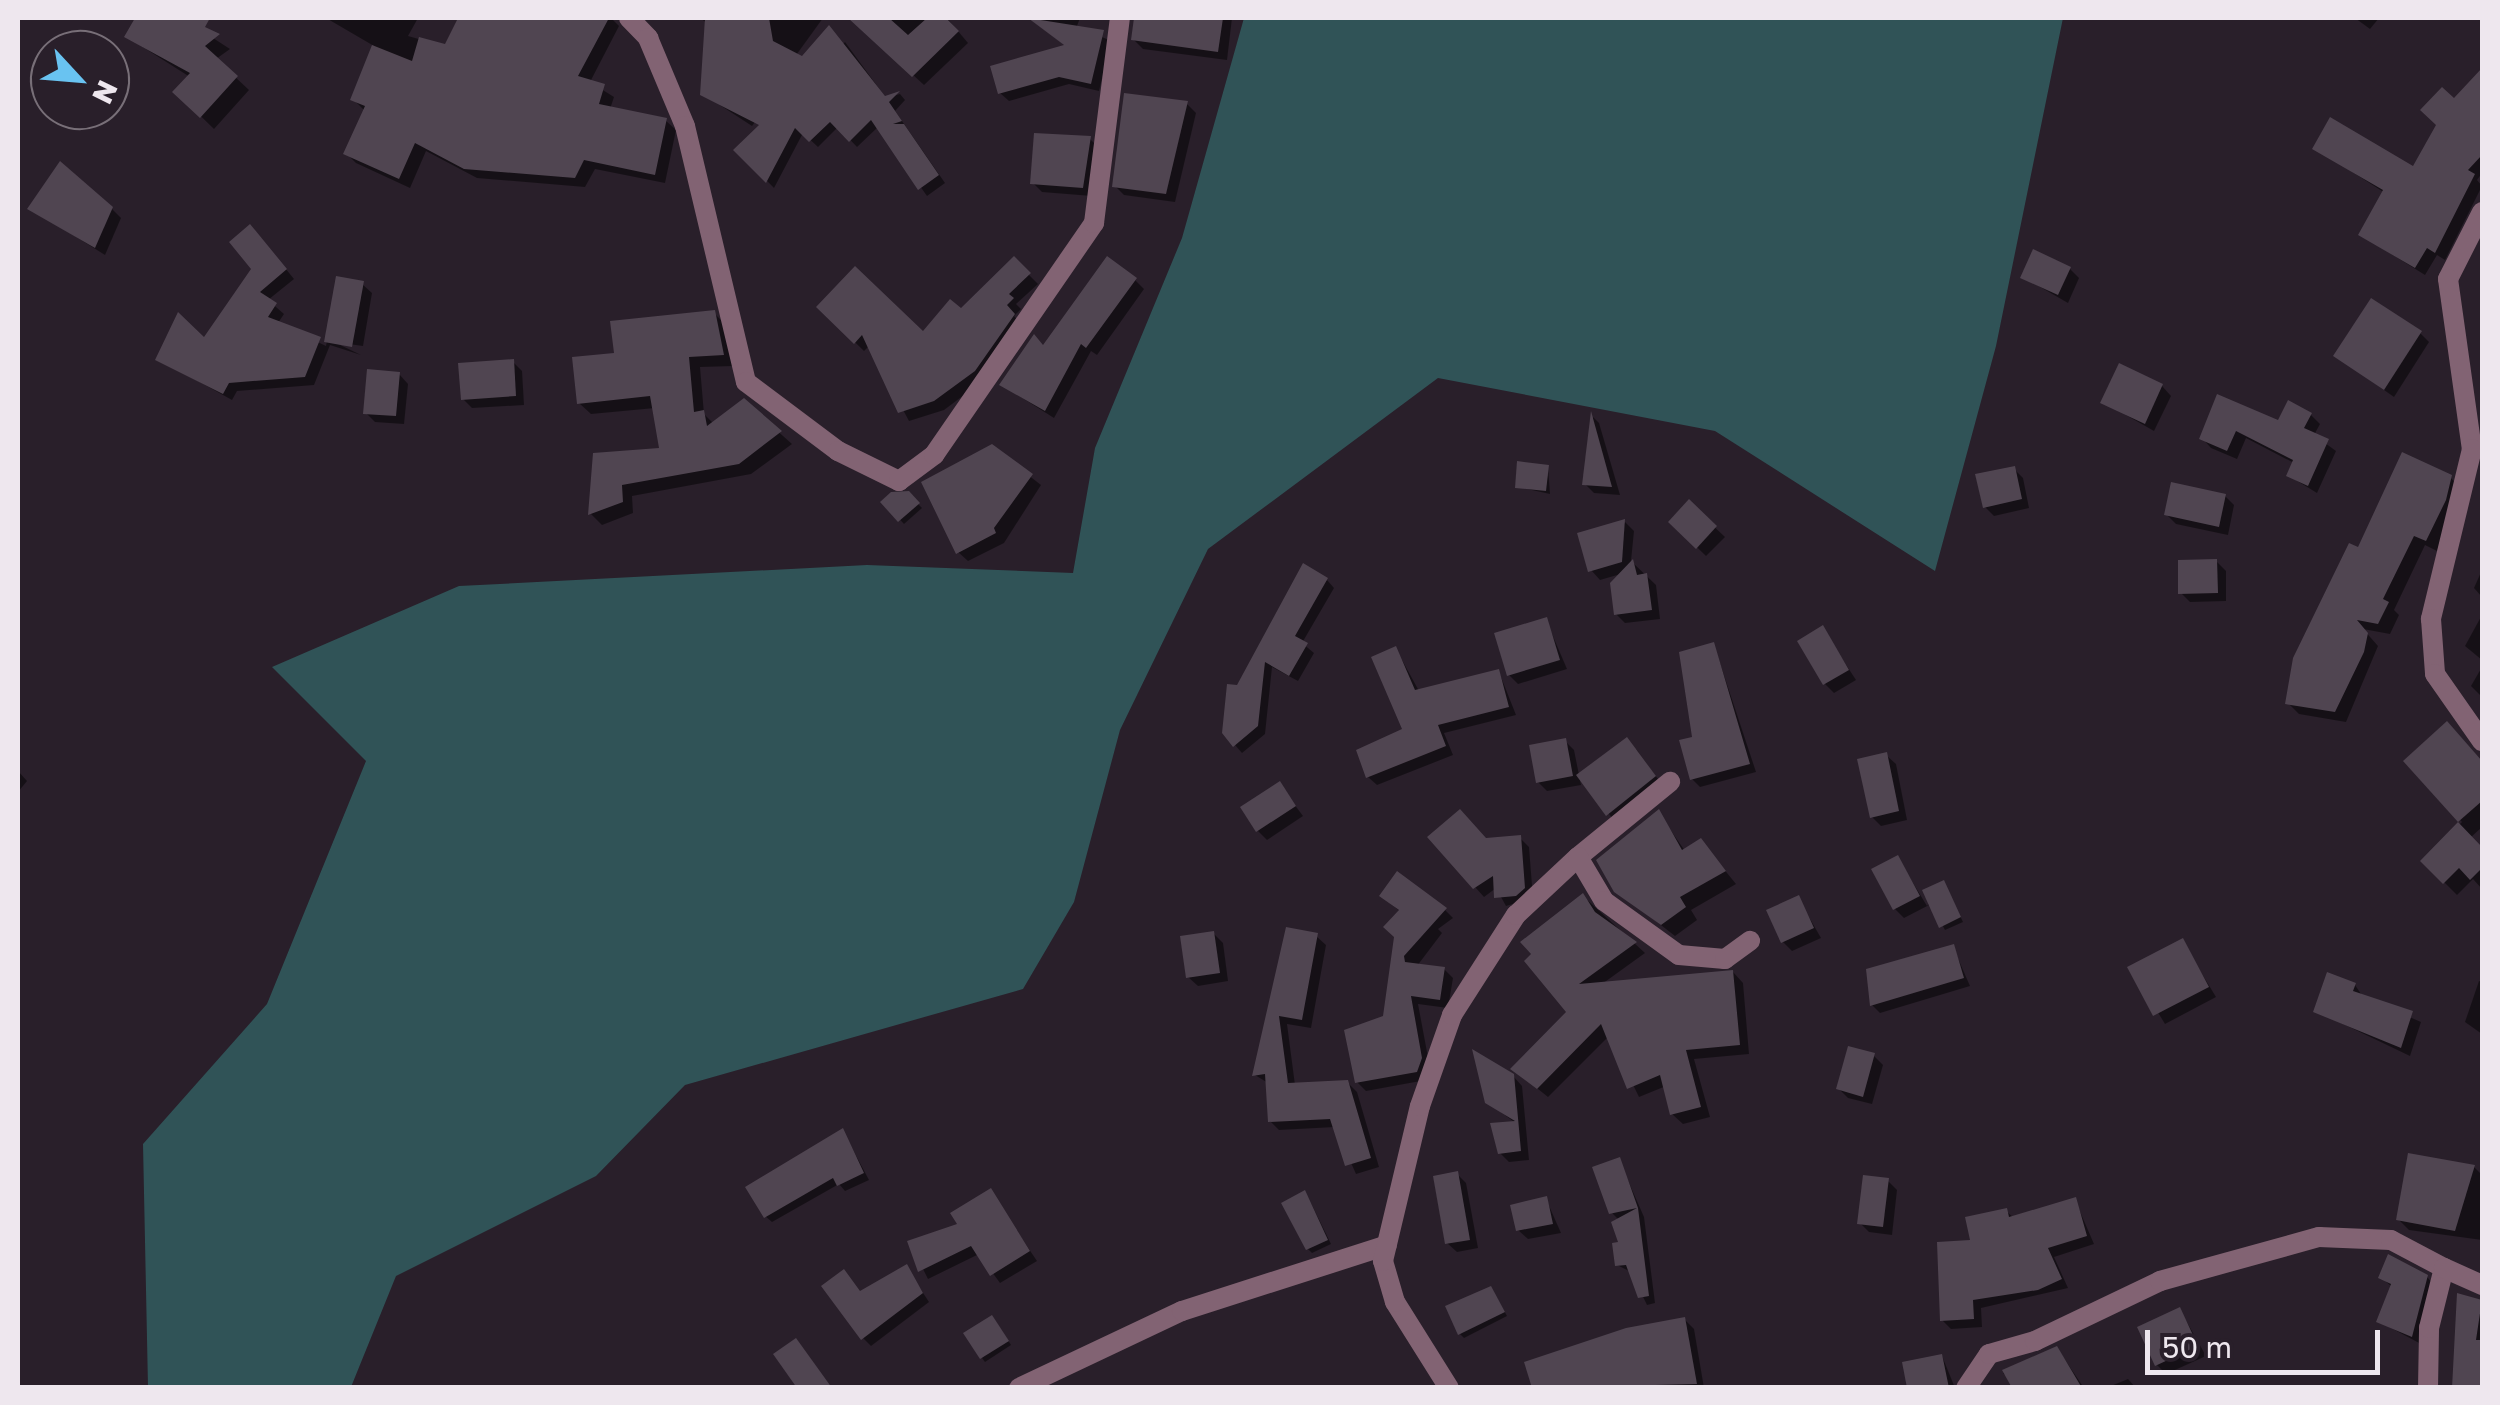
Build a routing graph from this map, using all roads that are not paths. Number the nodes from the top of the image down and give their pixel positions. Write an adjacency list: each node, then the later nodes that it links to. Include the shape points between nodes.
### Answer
1 (628, 18): 2 (street, via 648,38 686,126 746,382 838,452 899,480 950,433 1094,223)
2 (1120, 18)
3 (2482, 212): 4 (street, via 2448,278 2472,449 2430,619 2435,674)
4 (2482, 741)
5 (1670, 782): 6 (street)
6 (1578, 858): 7 (street, via 1604,900 1679,955 1725,959); 8 (street, via 1516,915 1452,1015 1420,1106)
7 (1750, 942)
8 (1386, 1244): 11 (street, via 1182,1311); 12 (street, via 1383,1261 1396,1302)
9 (2444, 1268): 10 (street); 13 (street, via 2390,1240 2319,1238 2160,1281 2036,1341 1989,1354); 14 (street, via 2429,1328)
10 (2482, 1286)
11 (1019, 1388)
12 (1449, 1388)
13 (1966, 1388)
14 (2428, 1388)

